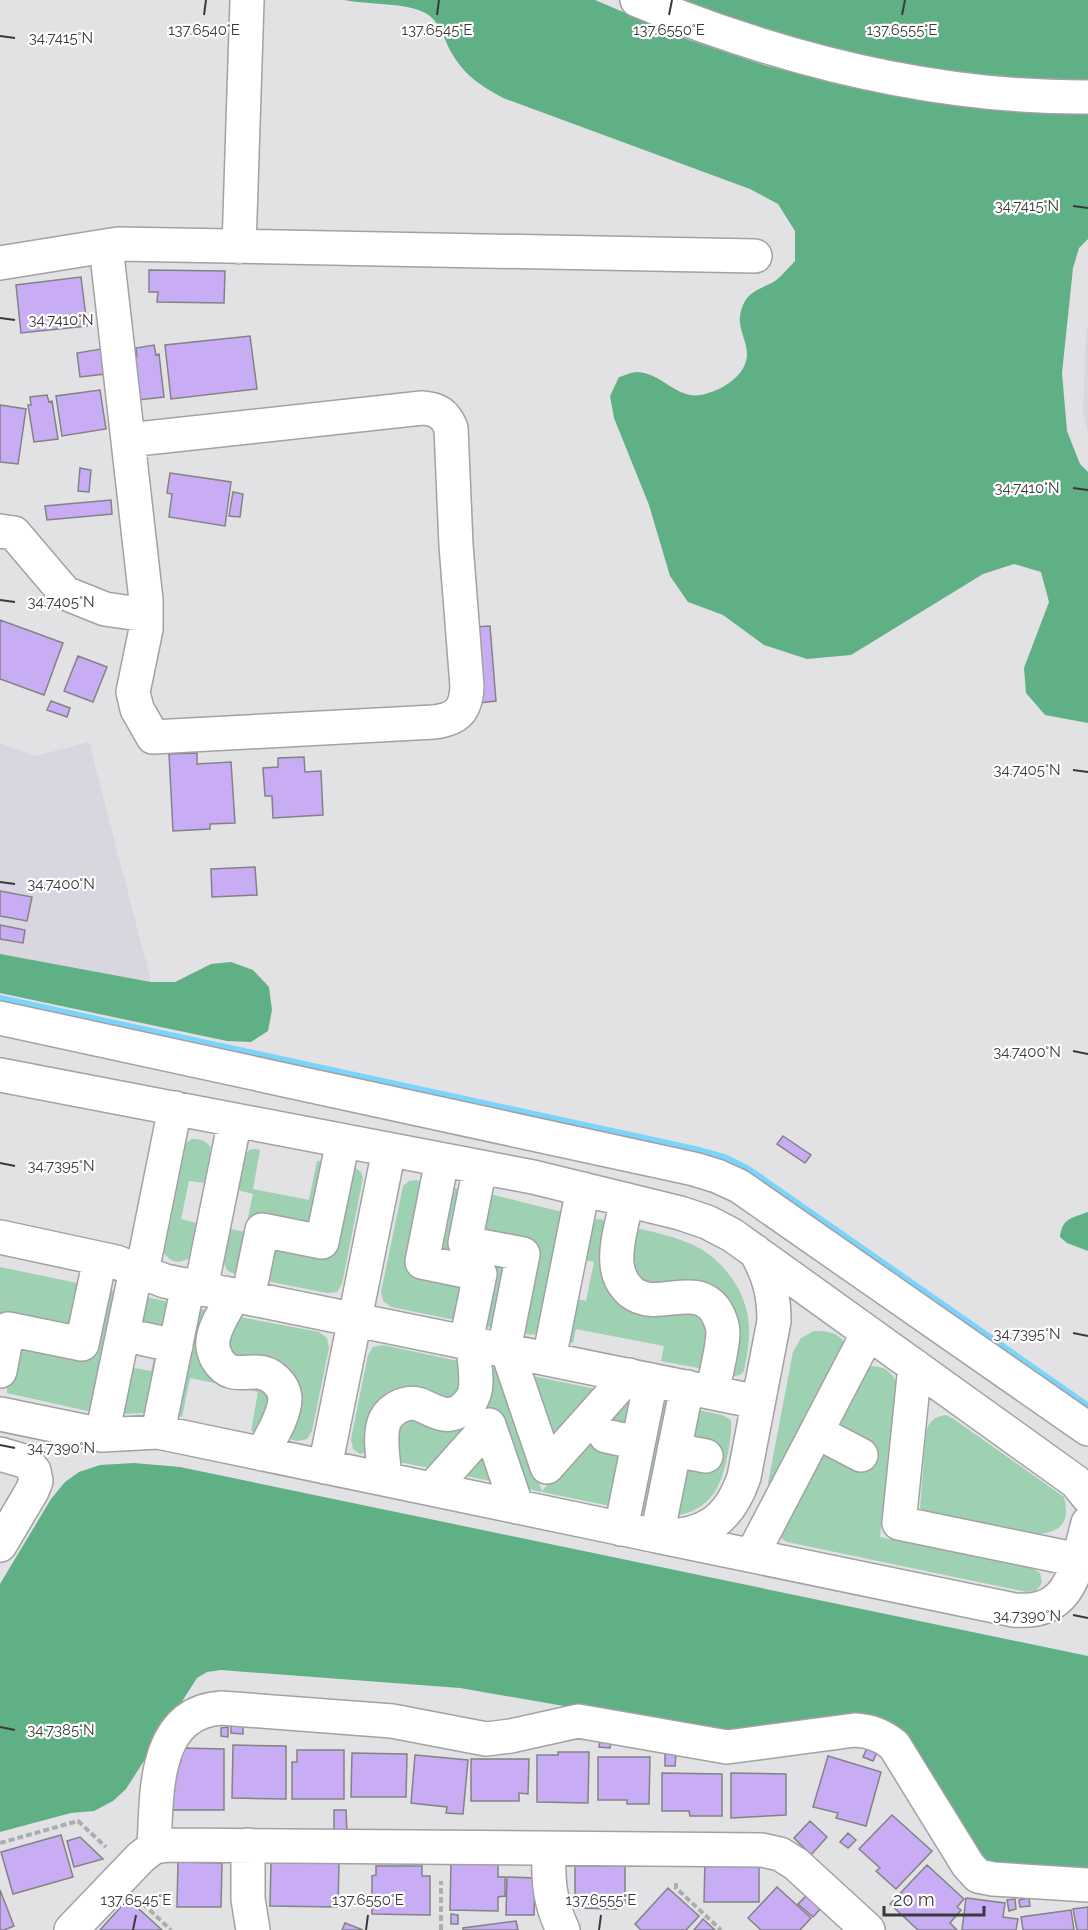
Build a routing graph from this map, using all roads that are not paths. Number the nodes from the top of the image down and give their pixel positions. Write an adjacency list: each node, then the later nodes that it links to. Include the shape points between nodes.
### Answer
1 (637, 0): 3 (street, via 769,49 844,68 997,93)
2 (247, 1): 5 (street)
3 (1088, 97)
4 (106, 246): 5 (street); 7 (street); 8 (street)
5 (239, 247): 6 (street)
6 (756, 256)
7 (0, 264)
8 (128, 440): 10 (street); 10 (street, via 422,408 435,409 446,416 451,428 466,700 459,713 448,721 153,737 137,709 133,692)
9 (0, 531): 10 (street, via 14,534 65,593 105,609)
10 (146, 615)
11 (0, 1018): 39 (street, via 717,1176 738,1186)
12 (0, 1074): 13 (street)
13 (175, 1108): 14 (street); 24 (street)
14 (235, 1120): 15 (street); 25 (street)
15 (343, 1141): 16 (street); 26 (street, via 322,1242 262,1230)
16 (389, 1150): 17 (street); 27 (street)
17 (442, 1160): 18 (street); 29 (street, via 422,1262 480,1275)
18 (480, 1167): 19 (street); 30 (street, via 465,1243 523,1254)
19 (583, 1189): 20 (street); 32 (street)
20 (627, 1200): 22 (street, via 707,1222); 36 (street, via 616,1262 626,1287 649,1301 692,1296 704,1300 721,1319 723,1332)
21 (0, 1237): 23 (street)
22 (755, 1251): 28 (street); 37 (street, via 768,1276 774,1303)
23 (99, 1259): 24 (street); 34 (street, via 82,1344 8,1329)
24 (139, 1271): 25 (street); 31 (street)
25 (194, 1286): 26 (street); 31 (street)
26 (241, 1296): 27 (street); 47 (street, via 213,1340 214,1353 221,1365 232,1372 259,1371 281,1386 285,1398 282,1411)
27 (355, 1320): 29 (street); 50 (street)
28 (868, 1333): 33 (street); 41 (street)
29 (469, 1343): 30 (street); 51 (street, via 474,1393 468,1405 457,1413 444,1415 420,1405 406,1404 394,1409 382,1432)
30 (505, 1350): 32 (street); 35 (street, via 547,1467)
31 (147, 1352): 40 (street); 42 (street)
32 (549, 1359): 35 (street)
33 (915, 1366): 53 (street, via 1076,1482); 60 (street, via 899,1523)
34 (0, 1371)
35 (640, 1378): 36 (street); 44 (street)
36 (700, 1390): 37 (street); 45 (street)
37 (758, 1402): 57 (street, via 744,1477 727,1511 695,1533)
38 (0, 1414): 42 (street)
39 (1088, 1429)
40 (158, 1432): 42 (street); 47 (street)
41 (816, 1432): 48 (street); 59 (street)
42 (102, 1435)
43 (606, 1436): 44 (street)
44 (638, 1443): 56 (street)
45 (674, 1450): 49 (street); 57 (street)
46 (0, 1454): 58 (street, via 27,1462 36,1481)
47 (262, 1454): 50 (street)
48 (861, 1455)
49 (706, 1456)
50 (325, 1467): 51 (street)
51 (385, 1479): 52 (street)
52 (432, 1489): 54 (street); 54 (street, via 489,1425)
53 (1088, 1497)
54 (517, 1507): 56 (street)
55 (1088, 1523): 60 (street)
56 (621, 1529): 57 (street)
57 (657, 1536): 59 (street)
58 (0, 1545)
59 (752, 1556): 60 (street, via 1029,1611 1056,1601 1066,1591)
60 (1078, 1560)
61 (248, 1845): 62 (street); 63 (street); 66 (street, via 248,1899)
62 (154, 1847): 64 (street, via 161,1762 183,1723 207,1709 392,1721 486,1739 578,1721 727,1747 855,1730 869,1731 894,1745 978,1876); 65 (street)
63 (549, 1849): 67 (street, via 548,1887); 68 (street, via 762,1850 780,1854)
64 (1088, 1885)
65 (71, 1930)
66 (253, 1930)
67 (563, 1930)
68 (868, 1930)

